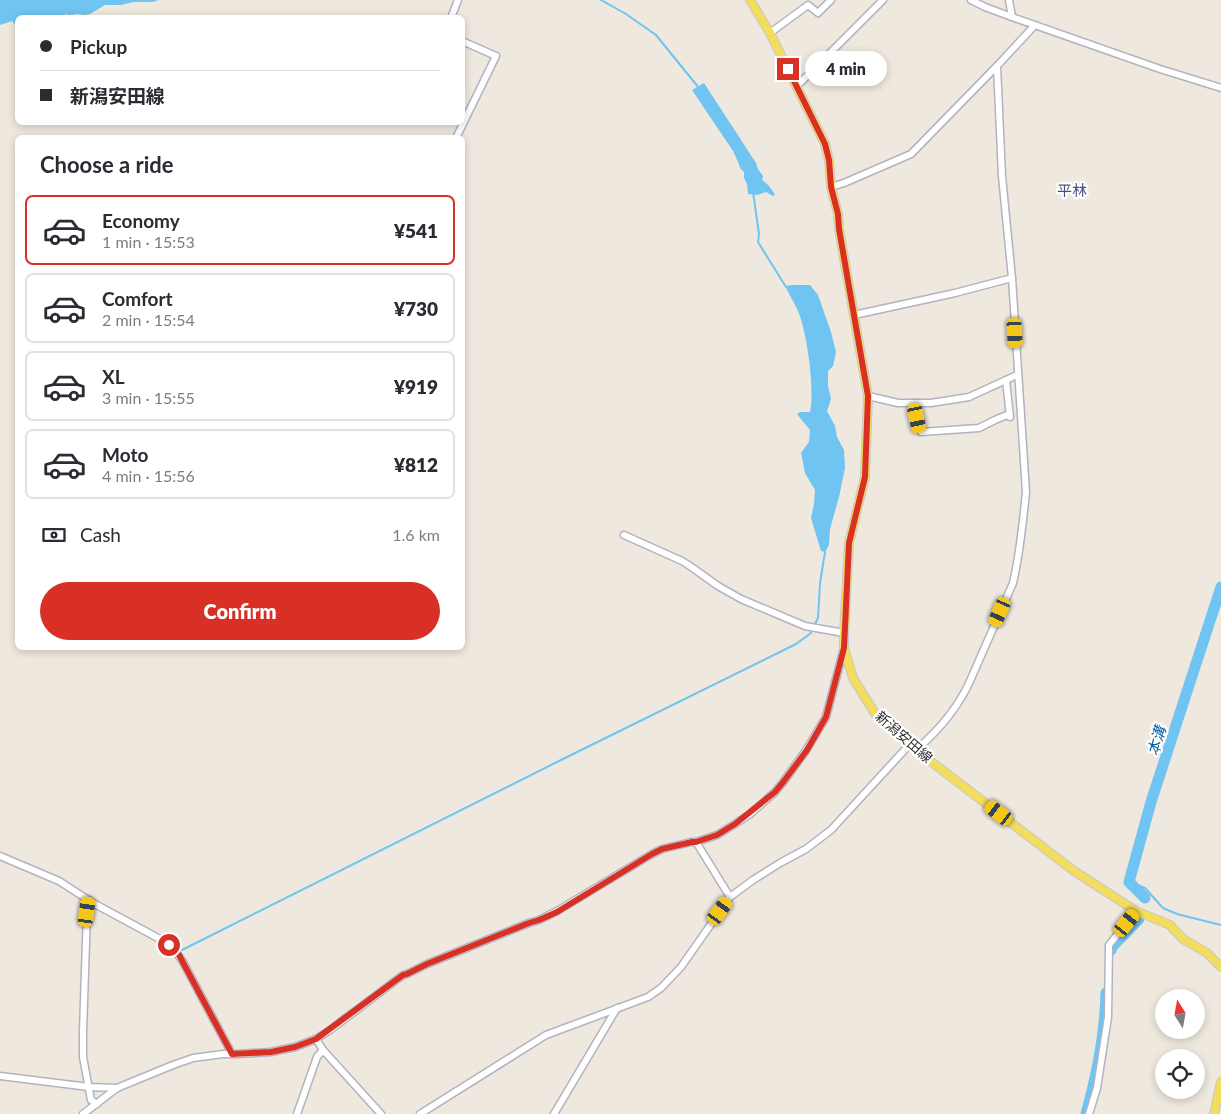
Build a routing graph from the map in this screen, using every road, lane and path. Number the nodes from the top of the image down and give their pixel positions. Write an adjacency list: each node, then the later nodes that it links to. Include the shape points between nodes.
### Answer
1 (458, 0): 7 (street)
2 (750, 0): 10 (main road, 新潟安田線)
3 (831, 0): 10 (street, via 818,13 808,5)
4 (883, 0): 13 (street)
5 (971, 0): 8 (street)
6 (1009, 0): 8 (street)
7 (452, 15)
8 (1012, 17): 9 (street)
9 (1036, 25): 12 (street); 14 (street)
10 (770, 33): 13 (main road, 新潟安田線)
11 (465, 43): 15 (street, via 496,56)
12 (997, 66): 16 (street, via 910,154); 17 (street, via 1002,176)
13 (797, 86): 16 (main road, 新潟安田線, via 825,144)
14 (1221, 88)
15 (465, 120)
16 (831, 187): 18 (main road, 新潟安田線)
17 (1012, 278): 18 (street); 19 (street)
18 (854, 315): 21 (main road, 新潟安田線)
19 (1017, 375): 20 (street); 27 (street, via 1026,492 1013,583 964,694 952,712)
20 (1006, 380): 22 (street, via 969,397); 22 (street, via 1010,417 1007,415 979,428 920,432)
21 (868, 396): 22 (street); 24 (main road, 新潟安田線, via 865,477 849,543)
22 (914, 403)
23 (624, 535): 24 (street, via 682,561 741,599 806,626)
24 (844, 632): 25 (main road, 新潟安田線)
25 (844, 648): 26 (main road, 新潟安田線, via 853,678 874,712); 28 (street, via 826,717 784,781 735,824)
26 (910, 744): 27 (main road, 新潟安田線); 30 (street, via 831,830)
27 (916, 750): 32 (main road, 新潟安田線, via 1074,871)
28 (696, 842): 30 (street); 35 (street, via 662,849 539,920 403,975)
29 (0, 856): 31 (street, via 59,881)
30 (730, 898): 34 (street, via 661,988)
31 (89, 900): 37 (street, via 174,949); 40 (street, via 83,1057)
32 (1136, 911): 33 (main road, 新潟安田線, via 1170,925 1183,939 1207,953); 48 (street, via 1109,945 1108,1016 1097,1088)
33 (1221, 967)
34 (618, 1008): 46 (street, via 546,1035); 47 (street)
35 (316, 1039): 36 (street); 37 (street, via 271,1052)
36 (323, 1050): 44 (street, via 317,1057); 45 (street)
37 (232, 1054): 41 (street, via 193,1058)
38 (0, 1076): 40 (street)
39 (1221, 1082): 49 (main road)
40 (89, 1087): 41 (street); 42 (street, via 91,1100)
41 (118, 1088): 42 (street)
42 (97, 1104): 43 (street)
43 (83, 1114)
44 (297, 1114)
45 (381, 1114)
46 (420, 1114)
47 (554, 1114)
48 (1089, 1114)
49 (1214, 1114)

